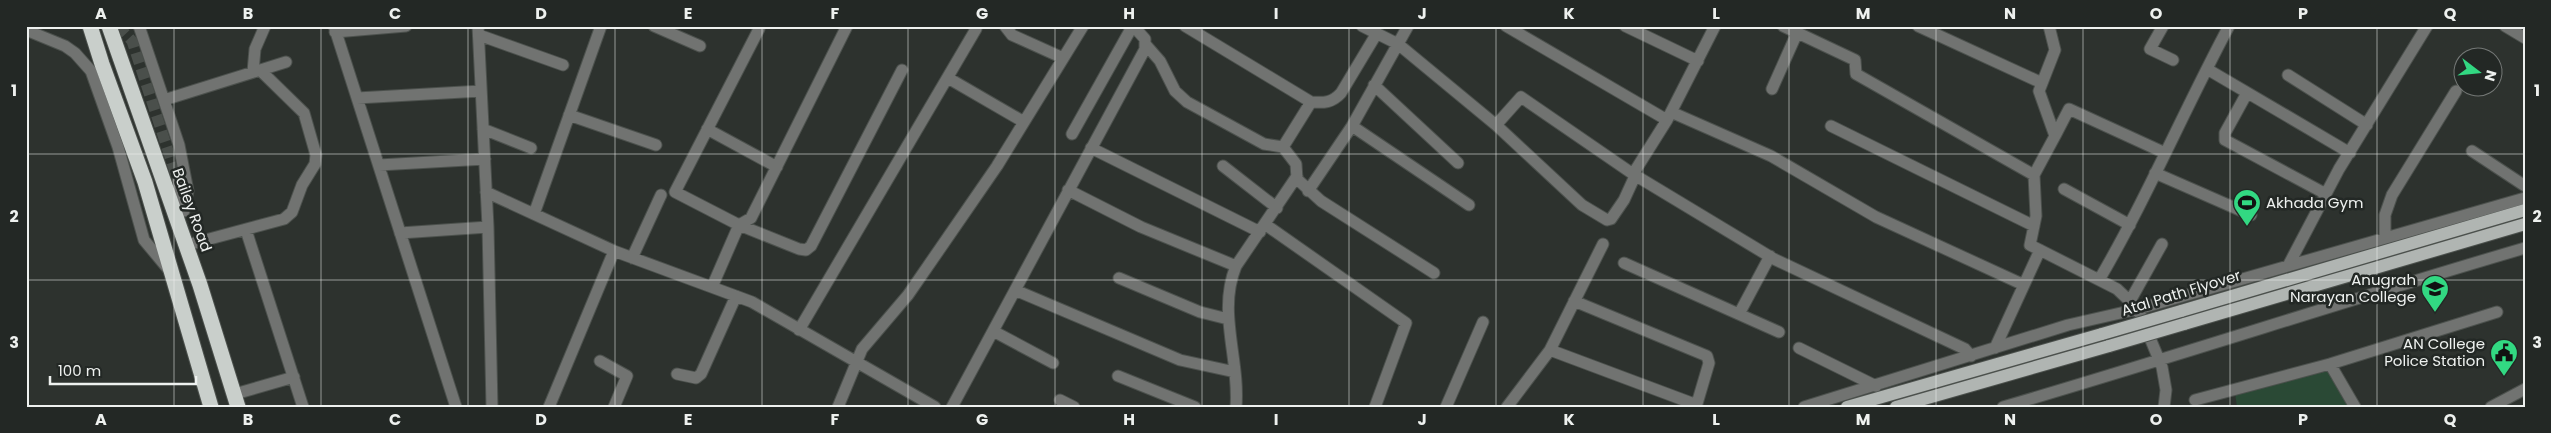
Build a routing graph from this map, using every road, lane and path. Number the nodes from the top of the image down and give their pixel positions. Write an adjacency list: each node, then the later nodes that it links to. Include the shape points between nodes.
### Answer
1 (90, 26): 115 (highway, via 145,182)
2 (109, 26): 94 (highway, Bailey Road)
3 (139, 26): 52 (street)
4 (265, 26): 42 (street, via 255,49)
5 (406, 26): 25 (street)
6 (654, 26): 34 (street)
7 (847, 26): 76 (street)
8 (1005, 26): 35 (street, via 1012,35)
9 (1083, 26): 35 (street)
10 (1185, 26): 53 (street)
11 (1363, 26): 32 (street)
12 (1408, 26): 32 (street)
13 (1506, 26): 55 (street)
14 (1625, 26): 37 (street)
15 (1716, 26): 37 (street)
16 (1783, 26): 30 (street)
17 (1918, 26): 45 (street)
18 (2049, 26): 45 (street, via 2055,50)
19 (2162, 26): 36 (street, via 2150,49)
20 (2229, 26): 40 (street)
21 (2427, 26): 58 (street)
22 (2504, 26): 31 (street)
23 (597, 27): 54 (street)
24 (1134, 27): 33 (street); 63 (street)
25 (335, 29): 51 (street)
26 (759, 29): 62 (street)
27 (976, 29): 44 (street)
28 (26, 30): 115 (street, via 65,46 91,71 118,147 144,240)
29 (478, 31): 39 (street); 48 (street)
30 (1797, 33): 47 (street); 78 (street, via 1855,60 1856,74)
31 (2525, 38)
32 (1387, 39): 46 (street); 53 (street, via 1337,97 1329,102); 57 (street)
33 (1146, 45): 66 (street, via 1160,61 1175,91 1187,102 1264,144); 68 (street)
34 (700, 46)
35 (1063, 58): 56 (street)
36 (2173, 60)
37 (1698, 61): 55 (street)
38 (286, 62): 42 (street)
39 (563, 65)
40 (2207, 69): 49 (street); 70 (street)
41 (902, 70): 95 (street, via 811,246 806,250 799,248)
42 (257, 71): 52 (street); 100 (street, via 304,113 316,158 289,216)
43 (2288, 75): 58 (street)
44 (948, 78): 56 (street); 130 (street)
45 (2042, 83): 64 (street, via 2039,91)
46 (1374, 85): 59 (street); 73 (street)
47 (1772, 89)
48 (481, 91): 51 (street); 61 (street)
49 (2247, 93): 71 (street); 86 (street, via 2225,133 2226,140)
50 (2454, 93): 103 (street, via 2392,195 2385,215)
51 (357, 98): 74 (street)
52 (164, 100): 94 (street, via 179,145 188,191)
53 (1311, 102): 66 (street)
54 (569, 115): 65 (street); 92 (street)
55 (1669, 116): 79 (street); 119 (street, via 1771,156 1876,217)
56 (1024, 122): 139 (street, via 913,287 862,349)
57 (1496, 125): 79 (street, via 1521,97); 79 (street, via 1582,204 1607,220 1611,219)
58 (2367, 125): 71 (street)
59 (1352, 126): 81 (street); 89 (street)
60 (1831, 126): 98 (street)
61 (483, 129): 67 (street); 72 (street)
62 (706, 129): 76 (street); 95 (street, via 675,192)
63 (1072, 134)
64 (2055, 136): 70 (street, via 2069,109); 78 (street)
65 (656, 146)
66 (1283, 147): 81 (street, via 1296,164)
67 (531, 148)
68 (1091, 148): 84 (street); 101 (street)
69 (2472, 151): 82 (street)
70 (2165, 153): 77 (street)
71 (2350, 153): 86 (street)
72 (484, 159): 74 (street); 85 (street)
73 (1458, 163)
74 (378, 165): 102 (street)
75 (1223, 166): 90 (street)
76 (777, 167): 95 (street, via 751,218)
77 (2155, 173): 93 (street); 97 (street)
78 (2034, 176): 98 (street)
79 (1637, 177): 110 (street)
80 (178, 181): 94 (street)
81 (1301, 183): 90 (street); 116 (street)
82 (2525, 186)
83 (2064, 189): 97 (street)
84 (1068, 190): 113 (street, via 1141,227); 121 (street)
85 (486, 192): 92 (street); 99 (street)
86 (2326, 194): 114 (street)
87 (661, 195): 111 (street)
88 (2525, 198): 103 (street)
89 (1468, 205)
90 (1276, 208): 101 (street)
91 (2525, 210): 127 (main road, Atal Path Flyover)
92 (534, 214): 109 (street)
93 (2251, 215)
94 (181, 217): 106 (highway, Bailey Road)
95 (739, 224): 120 (street)
96 (2525, 224): 127 (main road, Atal Path Flyover)
97 (2130, 225): 118 (street)
98 (2034, 226): 108 (street, via 2030,245)
99 (488, 227): 102 (street); 156 (street)
100 (246, 230): 106 (street); 145 (street)
101 (1268, 230): 113 (street); 165 (street, via 1406,323)
102 (400, 233): 155 (street)
103 (2385, 236): 114 (street)
104 (1603, 244): 123 (street)
105 (2162, 244): 124 (street)
106 (186, 245): 146 (highway, Bailey Road)
107 (2525, 248): 138 (street, via 2339,302)
108 (2040, 250): 118 (street); 119 (street)
109 (614, 251): 111 (street); 157 (street)
110 (1770, 256): 126 (street); 136 (street, via 1965,349)
111 (632, 258): 120 (street)
112 (1624, 263): 126 (street)
113 (1236, 266): 128 (street, via 1230,281)
114 (2288, 266): 124 (street)
115 (170, 271): 153 (highway)
116 (1434, 273)
117 (1119, 278): 128 (street, via 1200,312)
118 (2099, 280): 124 (street)
119 (2024, 285): 134 (street)
120 (712, 287): 122 (street)
121 (1015, 290): 131 (street); 142 (street, via 1180,360)
122 (736, 296): 130 (street); 143 (street, via 701,374 696,378)
123 (1574, 301): 135 (street); 152 (street, via 1707,356 1709,362)
124 (2134, 305): 134 (street); 138 (street)
125 (2497, 312): 141 (street)
126 (1739, 314): 132 (street)
127 (2183, 317): 169 (main road, Atal Path Flyover, bridge, via 2102,334); 170 (main road, Atal Path Flyover, bridge, via 2109,346)
128 (1228, 319): 142 (street)
129 (1483, 322): 166 (street)
130 (799, 330): 139 (street)
131 (993, 331): 140 (street); 161 (street)
132 (1779, 332)
133 (1799, 348): 147 (street)
134 (1995, 348): 136 (street)
135 (1550, 350): 152 (street); 167 (street)
136 (1970, 356): 147 (street)
137 (600, 361): 158 (street, via 627,376)
138 (2158, 361): 171 (street); 172 (street, via 2166,390)
139 (857, 362): 159 (street); 160 (street)
140 (1053, 363)
141 (2330, 364): 150 (street); 173 (street)
142 (1235, 372): 164 (street)
143 (677, 374)
144 (1118, 376): 163 (street)
145 (294, 377): 151 (street); 154 (street)
146 (230, 379): 151 (highway, Bailey Road); 153 (highway, via 217,361 208,365 215,392)
147 (1876, 386): 168 (street)
148 (2525, 389): 174 (street)
149 (1060, 400): 162 (street)
150 (2195, 400)
151 (236, 401)
152 (1696, 406)
153 (213, 407)
154 (303, 407)
155 (456, 407)
156 (492, 407)
157 (549, 407)
158 (614, 407)
159 (838, 407)
160 (935, 407)
161 (952, 407)
162 (1074, 407)
163 (1195, 407)
164 (1236, 407)
165 (1375, 407)
166 (1446, 407)
167 (1507, 407)
168 (1804, 407)
169 (1847, 407)
170 (1896, 407)
171 (2003, 407)
172 (2164, 407)
173 (2355, 407)
174 (2491, 407)

